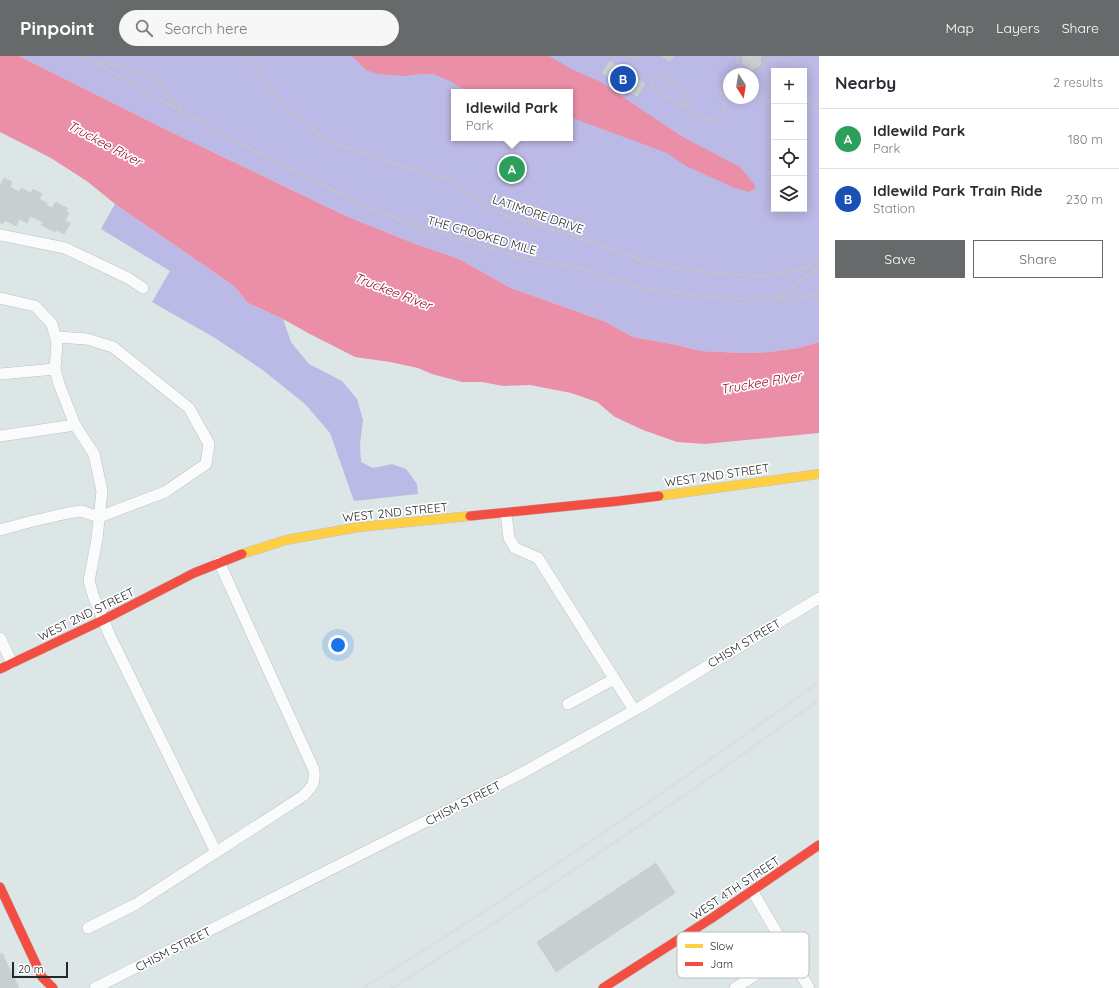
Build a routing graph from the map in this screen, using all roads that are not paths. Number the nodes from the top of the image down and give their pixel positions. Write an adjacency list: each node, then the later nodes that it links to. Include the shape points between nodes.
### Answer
1 (0, 234): 2 (lane, via 65,248 128,278)
2 (143, 288)
3 (0, 298): 4 (lane, via 35,306 52,324)
4 (56, 337): 5 (lane, via 58,343); 11 (lane, via 87,339 113,348 189,408 209,444 206,464 165,492)
5 (55, 369): 6 (lane); 7 (lane)
6 (0, 374)
7 (75, 425): 8 (lane); 11 (lane, via 94,454 102,491)
8 (0, 436)
9 (819, 474): 10 (street, WEST 2ND STREET, via 619,502)
10 (506, 513): 13 (street, WEST 2ND STREET, via 324,532 251,550); 19 (lane, via 509,538 515,548 538,558)
11 (99, 517): 12 (lane, via 81,511); 15 (lane, via 89,581)
12 (0, 530)
13 (219, 562): 15 (street, WEST 2ND STREET); 23 (lane, via 314,770 314,780 313,787 303,796)
14 (819, 598): 21 (lane, CHISM STREET)
15 (103, 620): 17 (street, WEST 2ND STREET); 23 (lane)
16 (0, 638): 17 (lane)
17 (12, 663): 18 (street, WEST 2ND STREET)
18 (0, 669)
19 (614, 679): 20 (lane); 21 (lane)
20 (568, 704)
21 (634, 710): 33 (lane, CHISM STREET, via 524,772)
22 (819, 845): 25 (street, WEST 4TH STREET)
23 (216, 852): 26 (lane, via 136,904)
24 (0, 887): 32 (street, via 42,977)
25 (753, 892): 27 (street, WEST 4TH STREET); 28 (lane)
26 (88, 928)
27 (692, 932)
28 (776, 932)
29 (677, 942): 34 (street, WEST 4TH STREET)
30 (750, 978): 35 (lane)
31 (803, 978): 36 (lane)
32 (53, 988)
33 (95, 988)
34 (603, 988)
35 (735, 988)
36 (809, 988)

